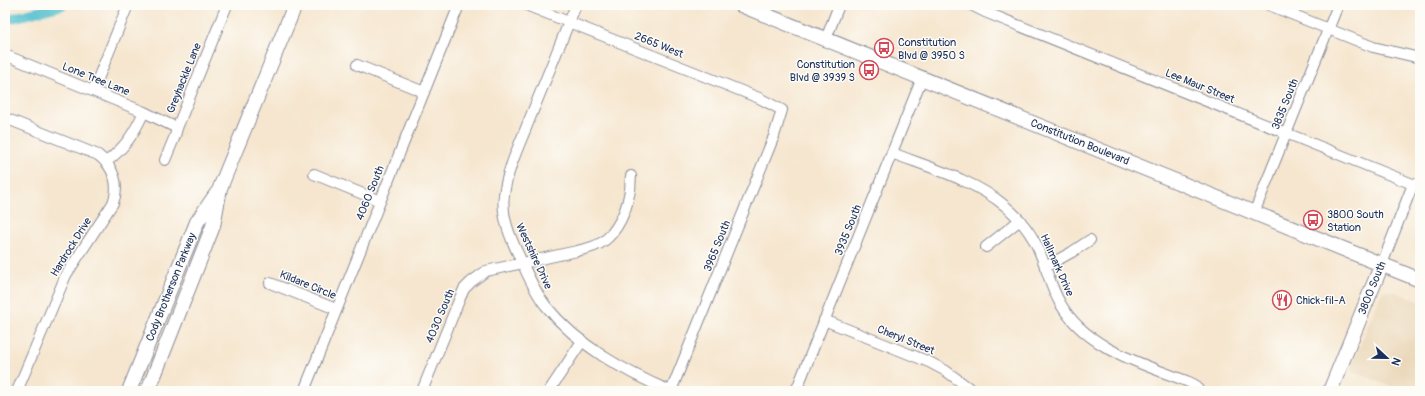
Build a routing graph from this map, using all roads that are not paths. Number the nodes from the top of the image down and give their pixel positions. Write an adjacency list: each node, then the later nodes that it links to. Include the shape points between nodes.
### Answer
1 (128, 5): 19 (street)
2 (227, 5): 24 (street, Greyhackle Lane)
3 (295, 5): 32 (main road, Cody Brotherson Parkway)
4 (459, 5): 20 (street, 4060 South)
5 (526, 5): 12 (street, 2665 West)
6 (576, 5): 12 (street, Westshire Drive)
7 (741, 5): 14 (main road, Constitution Boulevard)
8 (839, 5): 14 (street)
9 (971, 5): 25 (street, Lee Maur Street)
10 (1269, 5): 13 (street)
11 (1338, 5): 13 (street, 3835 South)
12 (569, 22): 21 (street, 2665 West, via 759,98); 38 (street, Westshire Drive, via 510,168 503,196 505,221)
13 (1328, 29): 16 (street, via 1373,47); 25 (street, 3835 South)
14 (826, 39): 18 (main road, Constitution Boulevard)
15 (5, 55): 19 (street, Lone Tree Lane)
16 (1420, 58)
17 (357, 65): 20 (street)
18 (922, 78): 26 (street, 3935 South); 34 (main road, Constitution Boulevard)
19 (93, 91): 22 (street, Lone Tree Lane)
20 (424, 92): 33 (street, 4060 South)
21 (782, 110): 53 (street, 3965 South, via 774,136)
22 (144, 112): 24 (street, Lone Tree Lane); 28 (street, via 130,139)
23 (5, 118): 28 (street, via 98,155)
24 (177, 128): 27 (street, Greyhackle Lane)
25 (1286, 133): 31 (street, Lee Maur Street); 34 (street, 3835 South)
26 (892, 153): 35 (street, Hallmark Drive, via 987,192); 44 (street, 3935 South)
27 (165, 160)
28 (106, 162): 47 (street, Hardrock Drive, via 116,182 113,203 66,275)
29 (314, 174): 33 (street)
30 (631, 176): 38 (street, 4030 South, via 629,195 622,217 614,231 603,242 577,251)
31 (1416, 186): 39 (street, 3800 South)
32 (220, 188): 48 (main road, Cody Brotherson Parkway, via 197,222); 49 (main road, Cody Brotherson Parkway, via 213,226)
33 (380, 201): 43 (street, 4060 South)
34 (1254, 213): 39 (main road, Constitution Boulevard)
35 (1020, 220): 37 (street); 40 (street, Hallmark Drive, via 1039,251)
36 (1090, 240): 40 (street)
37 (986, 246)
38 (522, 262): 45 (street, Westshire Drive, via 546,305); 51 (street, 4030 South, via 486,271 464,289)
39 (1382, 264): 41 (main road, Constitution Boulevard); 56 (main road, 3800 South)
40 (1045, 267): 46 (street, Hallmark Drive, via 1060,304 1072,321 1085,333 1104,347 1189,382)
41 (1420, 280)
42 (270, 283): 43 (street, Kildare Circle)
43 (336, 309): 50 (street, 4060 South)
44 (824, 320): 54 (street, 3935 South); 55 (street, Cheryl Street, via 929,362)
45 (582, 341): 52 (street); 53 (street, Westshire Drive, via 627,371)
46 (1199, 390)
47 (17, 391)
48 (129, 391)
49 (148, 391)
50 (304, 391)
51 (422, 391)
52 (549, 391)
53 (671, 391)
54 (796, 391)
55 (973, 391)
56 (1330, 391)

